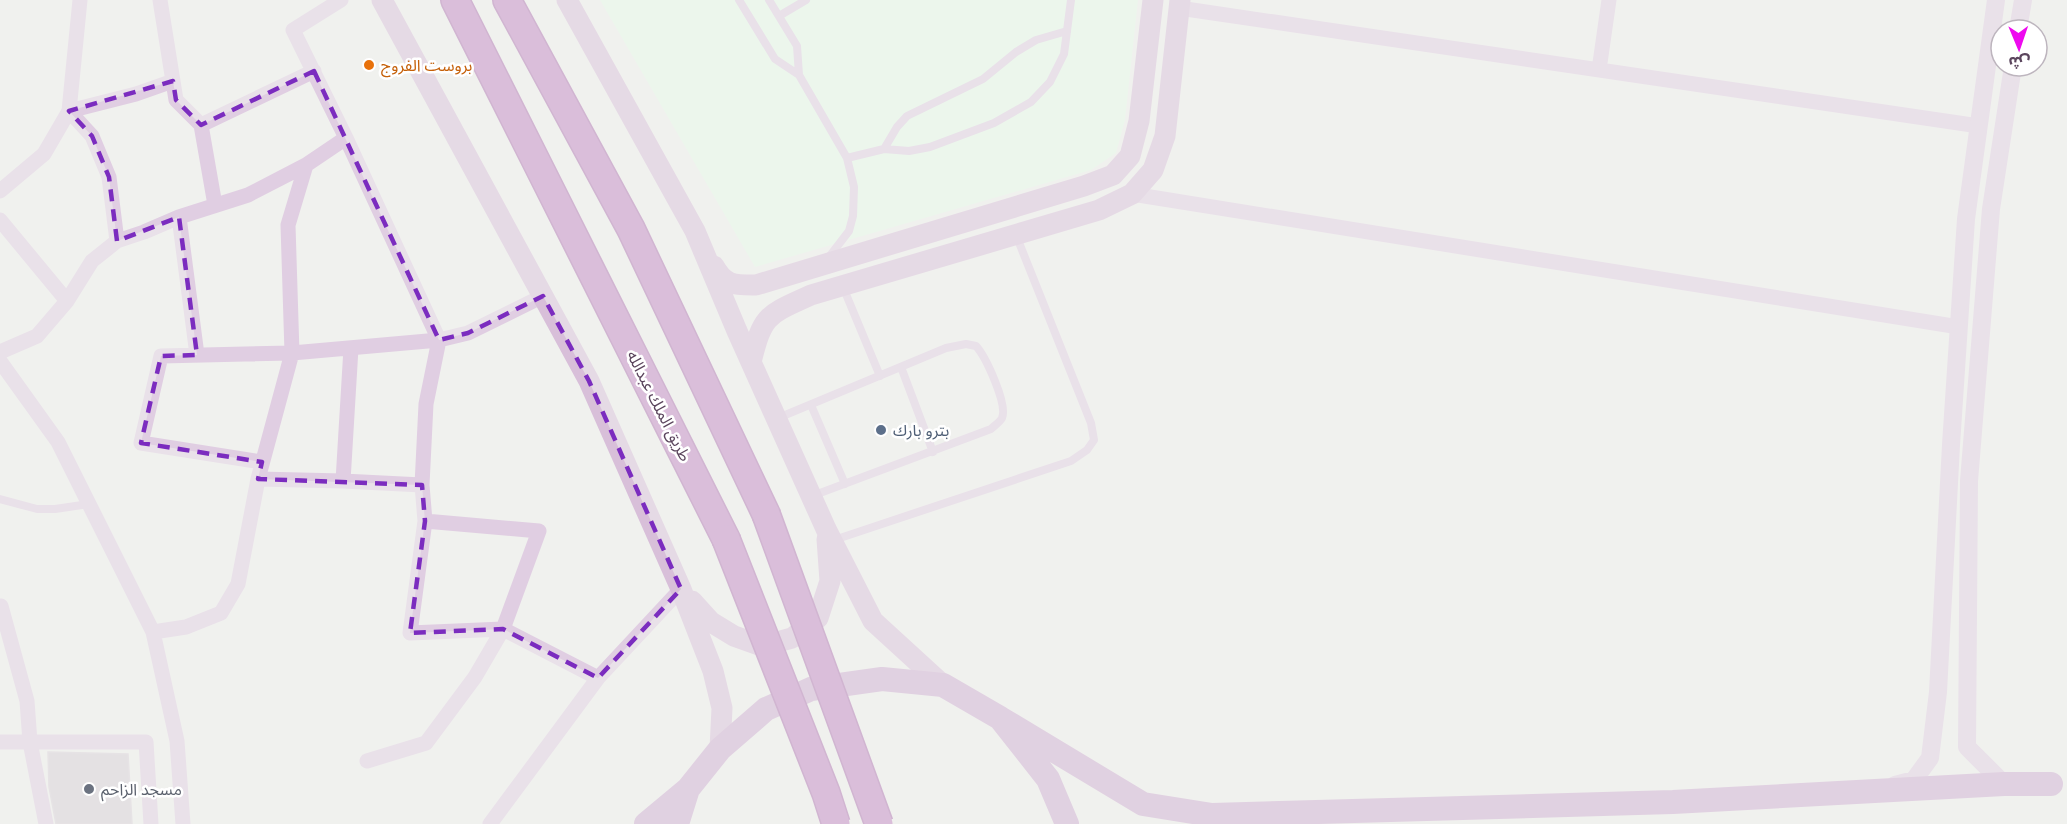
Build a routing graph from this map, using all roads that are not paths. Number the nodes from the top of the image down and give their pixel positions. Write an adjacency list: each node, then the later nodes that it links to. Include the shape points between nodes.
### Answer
1 (80, 0): 25 (street)
2 (160, 0): 24 (street)
3 (341, 0): 21 (street, via 293,30)
4 (382, 0): 42 (main road)
5 (455, 0): 89 (highway, طريق الملك عبدالله, bridge, via 726,539)
6 (507, 0): 90 (highway, bridge, via 631,229 766,514)
7 (567, 0): 37 (main road)
8 (739, 0): 22 (lane, via 775,58)
9 (769, 0): 17 (lane)
10 (806, 0): 17 (lane)
11 (1071, 0): 19 (lane)
12 (1153, 0): 40 (main road, via 1139,121 1130,156 1113,175)
13 (1609, 0): 20 (street)
14 (1996, 0): 27 (street)
15 (2023, 0): 18 (street)
16 (1180, 4): 20 (street); 33 (main road, via 1165,136 1153,170)
17 (779, 16): 22 (lane, via 797,46)
18 (2020, 18)
19 (1067, 31): 29 (lane, via 1036,40 983,79 907,116); 29 (lane, via 1064,54 1050,82 1031,102 994,123 930,147 909,151)
20 (1599, 70): 27 (street)
21 (314, 71): 26 (street); 28 (street)
22 (799, 75): 30 (lane)
23 (2011, 78): 79 (street, via 1991,208 1969,493 1966,747)
24 (173, 81): 25 (street); 26 (street, via 176,100)
25 (69, 111): 32 (street, via 44,154); 39 (street, via 92,136 109,177)
26 (201, 125): 34 (street)
27 (1979, 126): 44 (street, via 1966,219)
28 (346, 138): 31 (street); 45 (street)
29 (884, 149): 30 (lane)
30 (847, 158): 40 (lane, via 854,187 854,216 849,231)
31 (306, 165): 34 (street, via 248,195); 48 (street, via 288,225)
32 (0, 191)
33 (1132, 194): 38 (main road, via 1099,210); 44 (street)
34 (215, 205): 35 (street)
35 (179, 217): 39 (street); 49 (street)
36 (0, 220): 43 (street)
37 (695, 231): 40 (main road, via 721,278 734,285 756,285); 51 (main road)
38 (1016, 235): 41 (main road); 66 (lane, via 1091,423 1094,440 1071,461)
39 (117, 241): 43 (street, via 92,261)
40 (819, 266)
41 (842, 286): 51 (main road, via 774,312 759,330); 53 (lane)
42 (543, 296): 45 (street, via 468,333); 67 (main road, via 589,381)
43 (67, 301): 47 (street, via 36,336)
44 (1959, 327): 81 (street, via 1938,692 1930,758 1914,780)
45 (439, 340): 46 (street); 61 (street, via 426,404)
46 (351, 348): 48 (street); 59 (street)
47 (0, 352)
48 (292, 353): 49 (street); 57 (street)
49 (197, 355): 57 (street, via 161,356 141,443)
50 (0, 361): 64 (street, via 58,442)
51 (751, 362): 55 (main road)
52 (901, 367): 53 (lane); 56 (lane); 56 (lane, via 966,344 976,346 985,355 1003,406 1002,418 986,432)
53 (879, 376): 54 (lane)
54 (811, 405): 55 (lane); 60 (lane)
55 (777, 419): 62 (main road)
56 (933, 452): 60 (lane)
57 (262, 462): 58 (street)
58 (258, 479): 59 (street); 70 (street, via 238,584 221,614 186,627)
59 (343, 481): 61 (street)
60 (845, 484): 62 (lane)
61 (422, 485): 65 (street)
62 (811, 496): 66 (main road)
63 (0, 500): 64 (lane, via 37,509)
64 (89, 504): 70 (street)
65 (425, 521): 69 (street, via 410,633); 69 (street, via 539,531)
66 (829, 538): 67 (main road, via 830,581 818,618 792,638 762,646 734,636 711,622); 72 (main road, via 873,621)
67 (681, 590): 71 (street); 76 (main road, via 720,699)
68 (1, 606): 75 (street, via 27,701)
69 (503, 629): 71 (street); 77 (street, via 475,677 426,743)
70 (153, 632): 85 (street, via 177,741)
71 (598, 678): 86 (street)
72 (943, 686): 73 (main road); 76 (main road, via 882,679 811,689 766,709)
73 (1000, 718): 82 (main road, via 1143,804); 91 (main road, via 1048,778)
74 (0, 742): 75 (street)
75 (30, 742): 83 (street); 84 (street, via 147,742)
76 (720, 749): 80 (main road)
77 (367, 761)
78 (2059, 783): 79 (main road)
79 (2004, 784): 81 (main road)
80 (688, 789): 87 (main road); 88 (main road)
81 (1871, 791): 82 (main road, via 1673,802)
82 (1212, 815): 92 (main road)
83 (46, 824)
84 (151, 824)
85 (183, 824)
86 (490, 824)
87 (646, 824)
88 (676, 824)
89 (836, 824)
90 (879, 824)
91 (1067, 824)
92 (1158, 824)

